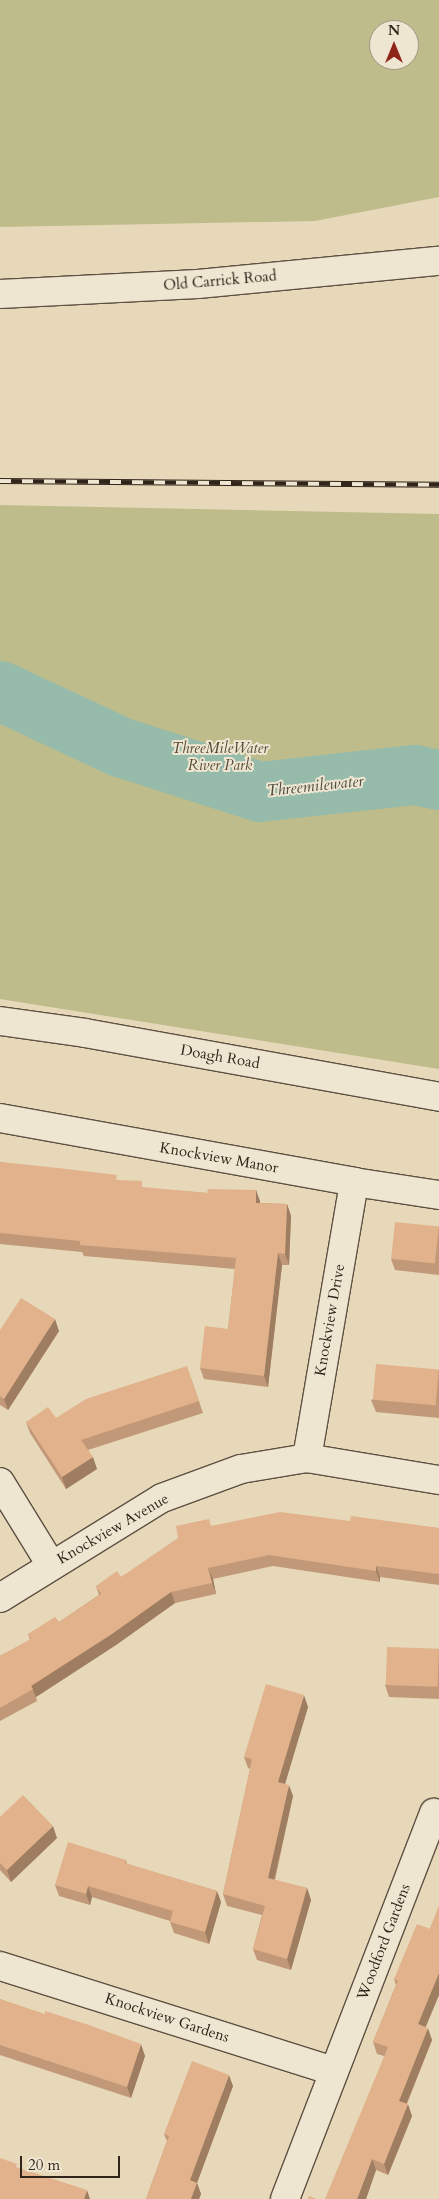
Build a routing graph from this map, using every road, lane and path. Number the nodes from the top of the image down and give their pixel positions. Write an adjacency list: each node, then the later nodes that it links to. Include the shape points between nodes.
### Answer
1 (439, 261): 2 (street, Old Carrick Road, via 198,284)
2 (0, 294)
3 (0, 1021): 4 (street, Doagh Road, via 85,1033)
4 (439, 1097)
5 (0, 1118): 6 (street, Knockview Manor)
6 (354, 1182): 7 (street, Knockview Manor); 8 (street, Knockview Drive)
7 (439, 1195)
8 (307, 1458): 9 (street, Knockview Avenue); 11 (street, Knockview Avenue, via 240,1469 162,1498)
9 (439, 1480)
10 (0, 1482): 11 (street)
11 (51, 1565): 12 (street, Knockview Avenue)
12 (0, 1598)
13 (434, 1813): 15 (street, Woodford Gardens)
14 (0, 1966): 15 (street, Knockview Gardens)
15 (334, 2071): 16 (street, Woodford Gardens)
16 (285, 2199)

